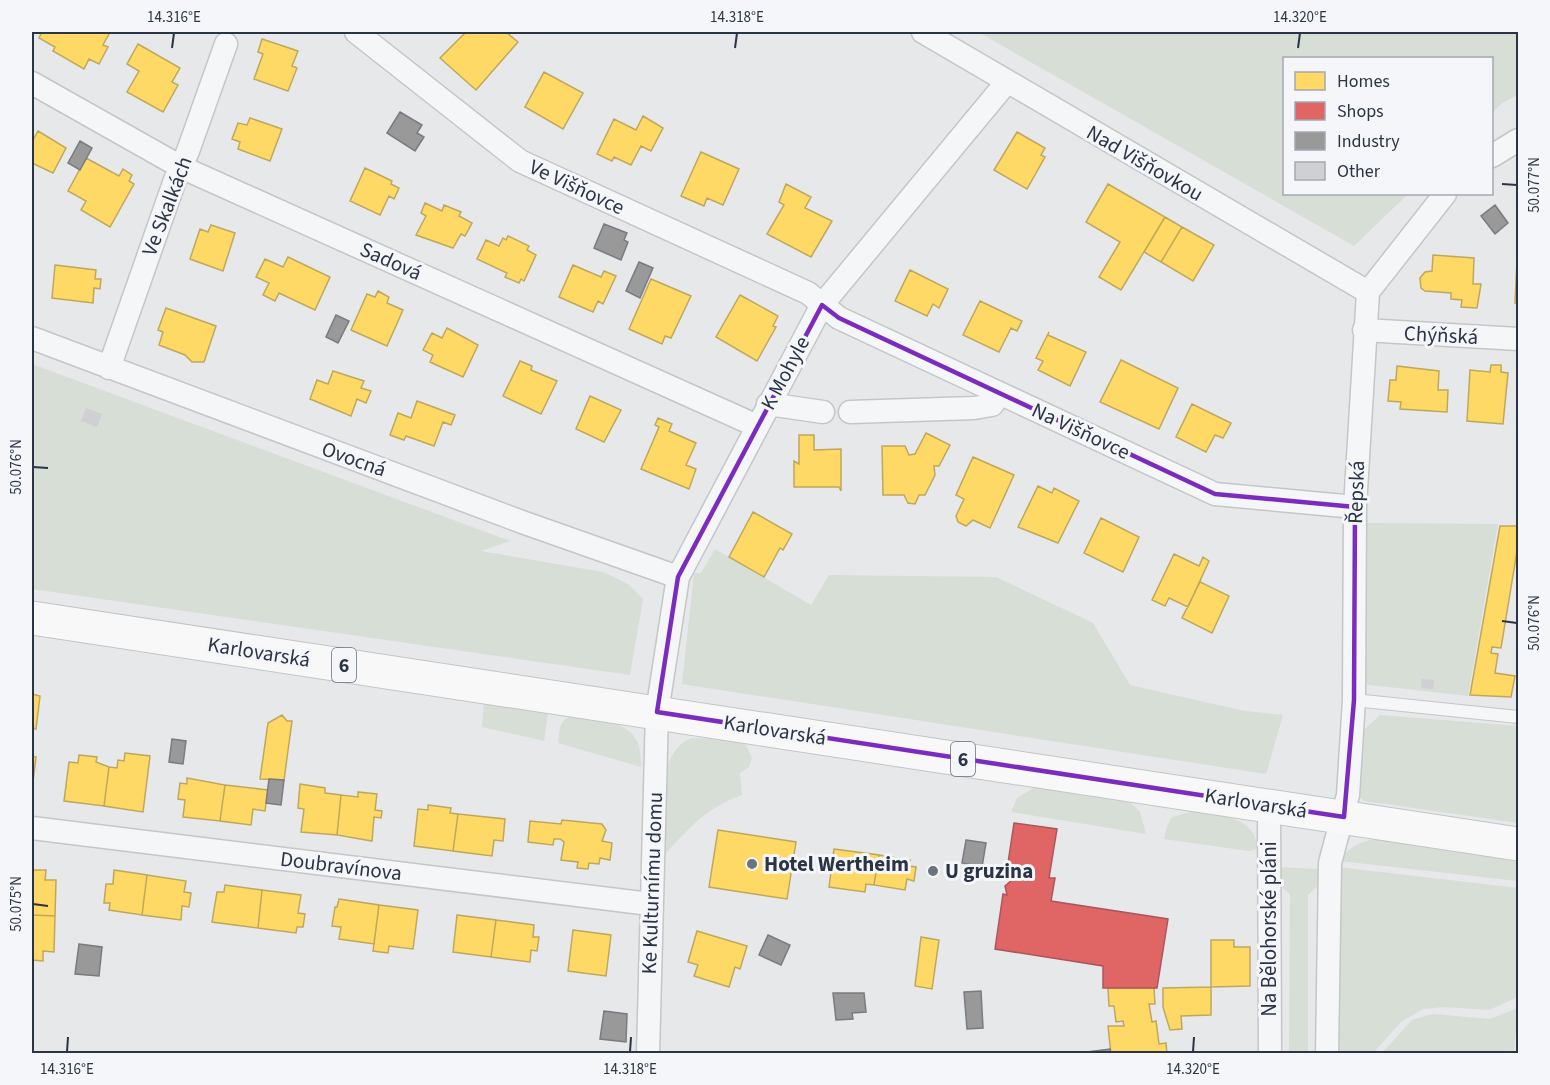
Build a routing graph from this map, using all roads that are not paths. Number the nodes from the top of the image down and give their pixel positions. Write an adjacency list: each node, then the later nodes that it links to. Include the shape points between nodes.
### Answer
1 (356, 32): 11 (street, Ve Višňovce, via 520,161 808,293)
2 (923, 32): 5 (street, Nad Višňovkou)
3 (225, 44): 8 (street, Ve Skalkách)
4 (32, 83): 8 (street, Sadová)
5 (1006, 83): 10 (street, Nad Višňovkou); 11 (street, K Mohyle)
6 (1518, 140): 7 (street)
7 (1493, 155)
8 (180, 167): 15 (street, Ve Skalkách); 20 (street, Sadová)
9 (1444, 195): 10 (street)
10 (1368, 292): 12 (street, Řepská)
11 (822, 305): 16 (street, Na Višňovce, via 839,318); 17 (street, K Mohyle)
12 (1364, 330): 14 (street, Chýňská); 21 (street, Řepská)
13 (32, 338): 15 (street, Ovocná)
14 (1518, 339)
15 (110, 368): 22 (street, Ovocná)
16 (1000, 394): 19 (street, via 992,405 974,408); 21 (street, Na Višňovce, via 1215,494)
17 (768, 404): 18 (street); 20 (street, K Mohyle)
18 (823, 412)
19 (850, 412)
20 (757, 426): 22 (street, K Mohyle)
21 (1355, 507): 24 (street, Řepská)
22 (678, 577): 25 (street, K Mohyle)
23 (32, 618): 25 (main road, Karlovarská / 6)
24 (1354, 700): 26 (lane); 28 (street, Řepská)
25 (657, 712): 27 (main road, Karlovarská / 6); 31 (street, Ke Kulturnímu domu)
26 (1518, 717)
27 (1269, 805): 28 (main road, Karlovarská / 6); 33 (street, Na Bělohorské pláni)
28 (1344, 817): 30 (main road, Karlovarská / 6); 34 (street, via 1330,863)
29 (32, 828): 31 (street, Doubravínova)
30 (1518, 844)
31 (650, 904): 32 (street, Ke Kulturnímu domu)
32 (648, 1053)
33 (1270, 1053)
34 (1327, 1053)

